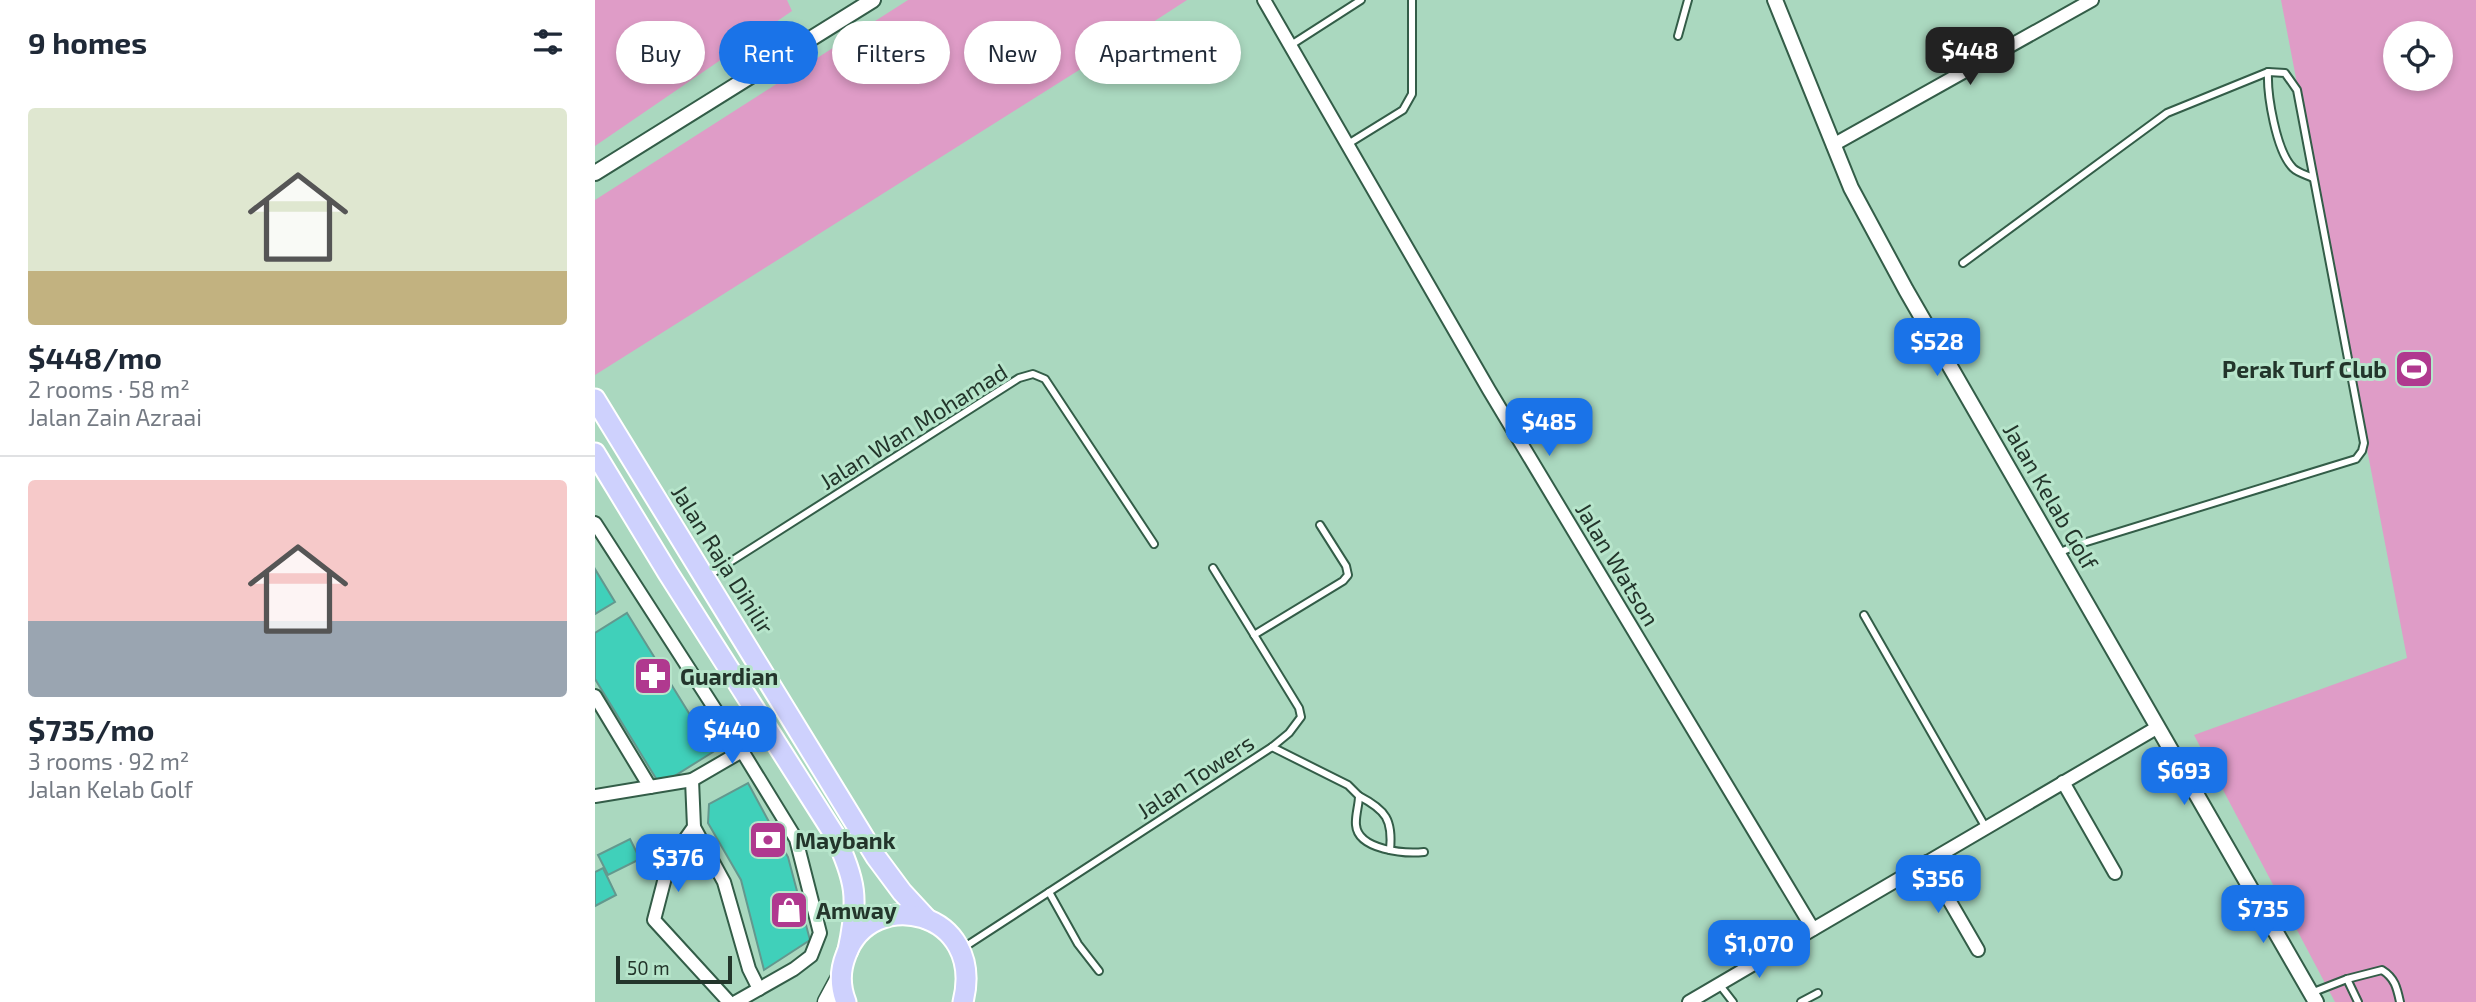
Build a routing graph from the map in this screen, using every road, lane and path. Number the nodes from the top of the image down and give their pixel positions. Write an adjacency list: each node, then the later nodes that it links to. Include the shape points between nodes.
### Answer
1 (873, 0): 13 (street)
2 (1264, 0): 9 (street, Jalan Watson)
3 (1361, 0): 9 (lane)
4 (1412, 0): 11 (lane, via 1412,94 1403,110)
5 (1688, 0): 8 (lane)
6 (1775, 0): 12 (street, Jalan Kelab Golf)
7 (2092, 0): 12 (street)
8 (1678, 36)
9 (1291, 45): 11 (street, Jalan Watson)
10 (2268, 72): 14 (lane, via 2267,90 2284,156 2295,170); 14 (lane, via 2285,72 2297,90); 15 (lane, via 2167,113)
11 (1349, 144): 44 (street, Jalan Watson, via 1489,390)
12 (1833, 145): 21 (street, Jalan Kelab Golf, via 1906,290)
13 (595, 173)
14 (2313, 178): 21 (lane, via 2362,451 2356,459)
15 (1963, 263)
16 (595, 399): 23 (main road, Jalan Raja Dihilir)
17 (595, 453): 27 (main road)
18 (595, 523): 30 (street)
19 (1320, 525): 25 (lane, via 1348,575)
20 (1154, 544): 23 (lane, Jalan Wan Mohamad, via 1045,379 1033,374 1019,378)
21 (2058, 553): 28 (street, Jalan Kelab Golf)
22 (1213, 568): 25 (lane)
23 (706, 577): 43 (main road, Jalan Raja Dihilir, via 876,857)
24 (1864, 615): 37 (lane)
25 (1254, 635): 29 (lane, via 1301,717)
26 (595, 696): 33 (street)
27 (765, 726): 30 (street); 46 (main road, via 849,865 855,890)
28 (2158, 727): 32 (street); 55 (street, Jalan Kelab Golf)
29 (1272, 747): 35 (lane, Jalan Towers, via 1348,785); 42 (lane, Jalan Towers)
30 (742, 751): 31 (street); 52 (street, via 796,839 820,933 811,956)
31 (692, 780): 33 (street); 36 (street)
32 (2063, 782): 37 (street); 41 (street)
33 (650, 787): 34 (street)
34 (595, 796)
35 (1359, 796): 38 (lane, Jalan Towers, via 1391,824); 38 (lane, via 1359,835)
36 (694, 827): 52 (street, via 725,882 749,970); 56 (street, via 669,862 654,919)
37 (1986, 828): 40 (street)
38 (1391, 850): 39 (lane)
39 (1424, 852)
40 (1927, 862): 44 (street); 47 (street)
41 (2115, 873)
42 (1049, 892): 45 (lane, Jalan Towers); 48 (lane)
43 (927, 919): 45 (main road, Jalan Raja Dihilir, via 941,926); 46 (main road, via 890,916 858,934)
44 (1812, 929): 51 (street)
45 (961, 949): 54 (main road)
46 (848, 950): 49 (main road)
47 (1978, 950)
48 (1099, 971)
49 (841, 976): 58 (main road); 59 (main road)
50 (2347, 979): 55 (lane); 63 (lane); 64 (lane, via 2382,970 2391,975)
51 (1719, 984): 60 (street); 61 (lane)
52 (759, 989): 57 (street)
53 (1818, 993): 62 (lane)
54 (968, 996)
55 (2314, 998)
56 (729, 1002)
57 (736, 1002)
58 (827, 1002)
59 (846, 1002)
60 (1689, 1002)
61 (1733, 1002)
62 (1801, 1002)
63 (2358, 1002)
64 (2400, 1002)

